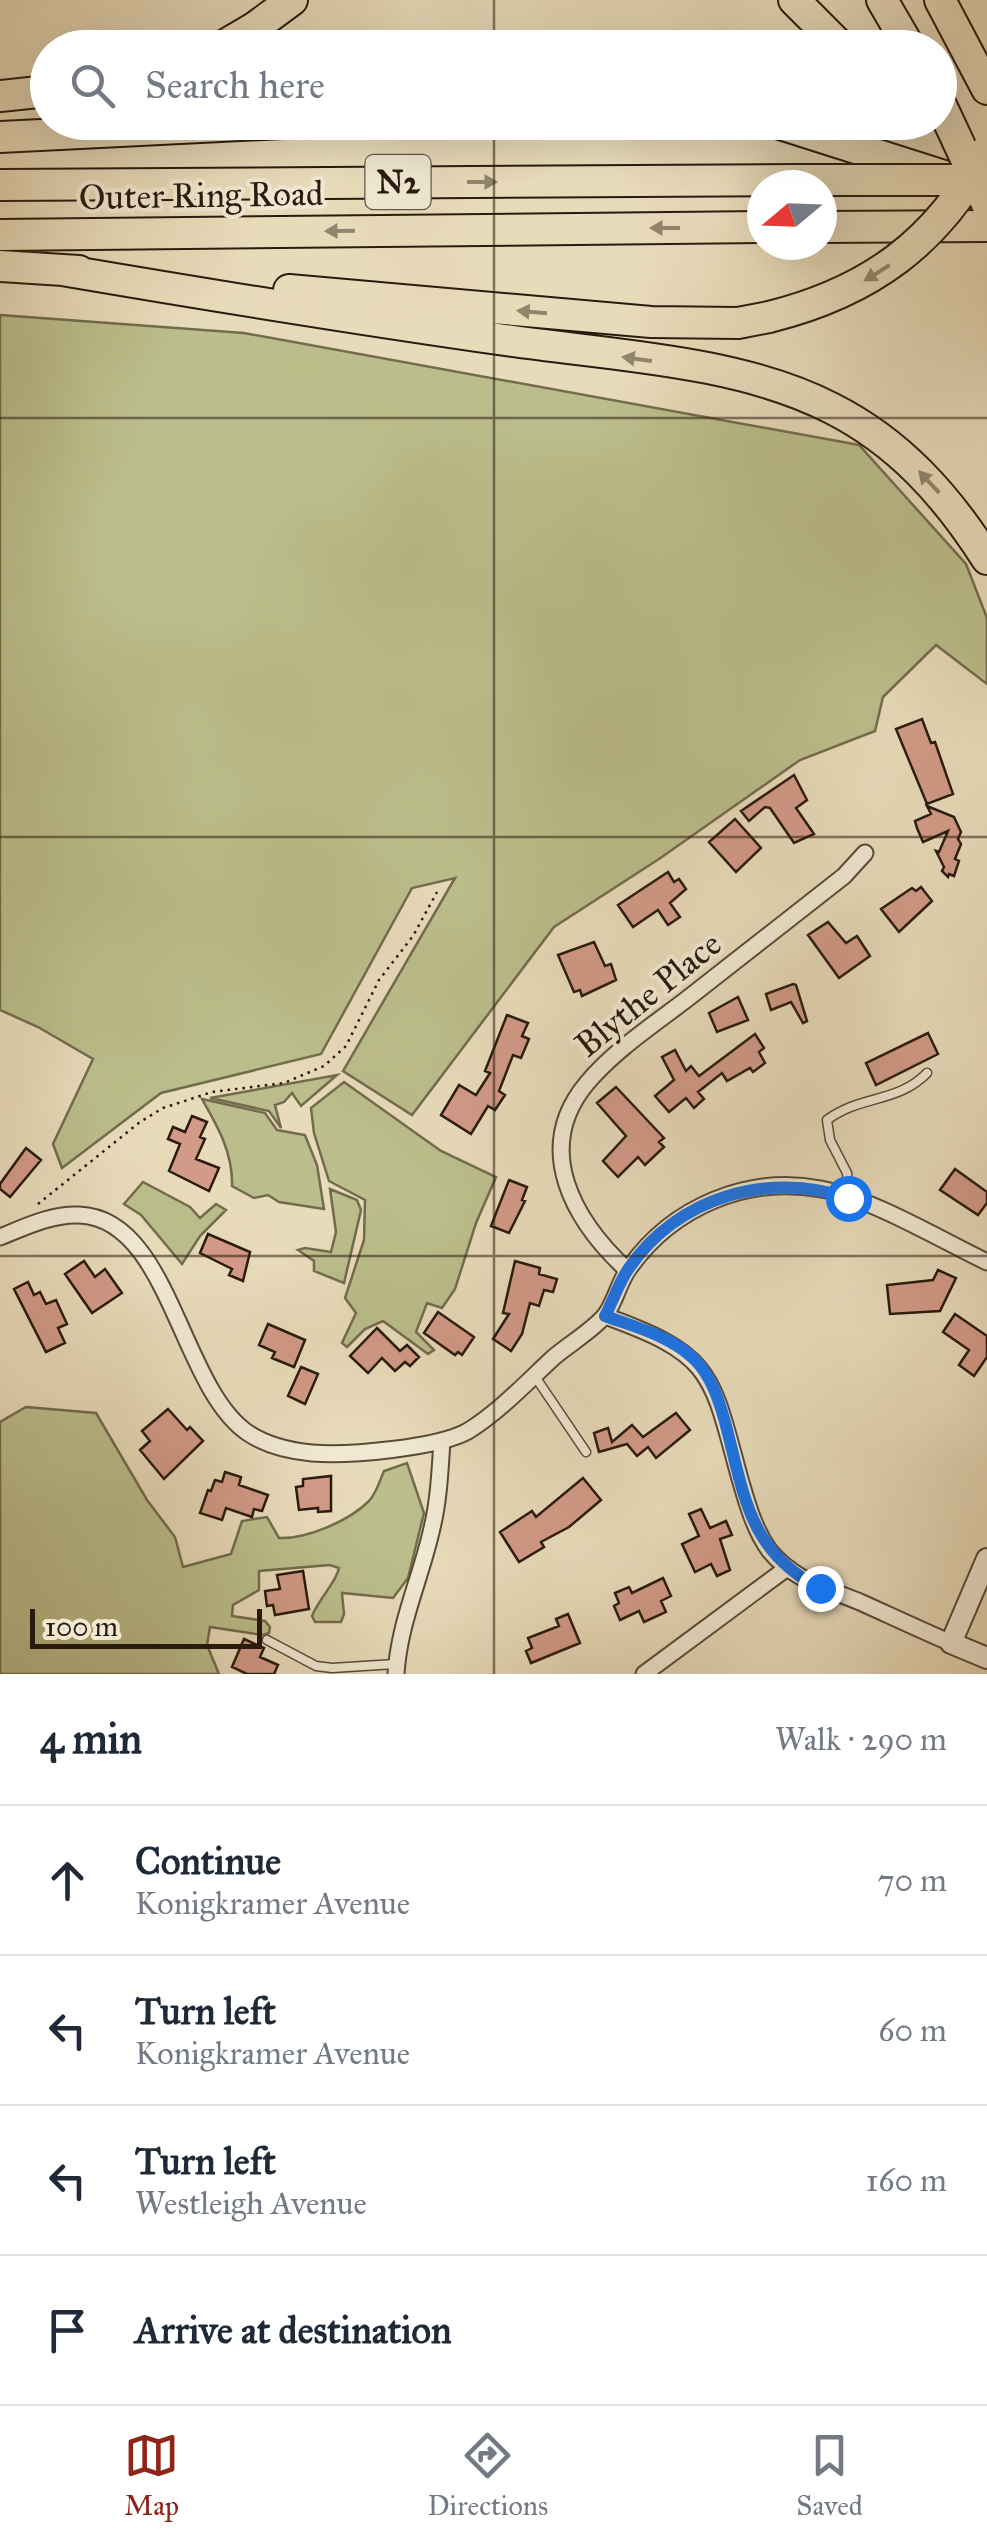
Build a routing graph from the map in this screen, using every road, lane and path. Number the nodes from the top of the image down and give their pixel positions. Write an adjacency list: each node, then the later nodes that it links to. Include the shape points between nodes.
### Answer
1 (292, 0): 5 (highway)
2 (794, 0): 6 (highway)
3 (882, 0): 7 (highway)
4 (941, 2): 8 (highway)
5 (251, 30)
6 (824, 30)
7 (900, 30)
8 (956, 30)
9 (957, 32): 10 (highway)
10 (987, 89)
11 (30, 93): 12 (highway)
12 (0, 96)
13 (30, 135): 14 (highway)
14 (0, 136)
15 (957, 138): 22 (highway, bridge)
16 (830, 140): 22 (highway, via 958,181)
17 (953, 140): 19 (highway)
18 (987, 150): 28 (highway, one-way to 28, bridge, via 941,220 882,272 807,308 769,317 651,322)
19 (987, 165)
20 (987, 180): 21 (highway, Outer Ring Road / N2, one-way to 20, bridge)
21 (0, 184)
22 (987, 201)
23 (987, 226): 24 (highway)
24 (837, 227)
25 (747, 228): 26 (highway, Outer Ring Road / N2, one-way to 26)
26 (0, 234)
27 (0, 266): 28 (highway)
28 (62, 270): 29 (highway, one-way to 28, via 928,479 896,450 829,406 743,374)
29 (987, 559)
30 (865, 853): 37 (street, Blythe Place, via 614,1056 571,1108 563,1141 567,1186 590,1233)
31 (437, 892): 34 (path, via 379,980 346,1046 324,1066 284,1083 212,1092 163,1108)
32 (928, 1073): 33 (lane, via 907,1090 864,1100 827,1120 847,1173)
33 (848, 1198): 36 (street); 37 (street, via 792,1187 724,1196 672,1222)
34 (34, 1208)
35 (0, 1237): 40 (street, via 82,1214 118,1230 156,1277 222,1408 248,1433 278,1447 315,1453)
36 (987, 1262)
37 (627, 1270): 38 (street)
38 (605, 1316): 39 (street); 43 (street, via 654,1334 695,1360 711,1382 755,1526)
39 (534, 1375): 40 (street, via 478,1424); 41 (lane)
40 (442, 1441): 47 (street, via 432,1530)
41 (586, 1452)
42 (987, 1559): 45 (street)
43 (786, 1568): 45 (street); 48 (street)
44 (266, 1640): 47 (lane, via 316,1666)
45 (951, 1643): 46 (street)
46 (987, 1658)
47 (396, 1669)
48 (644, 1674)

